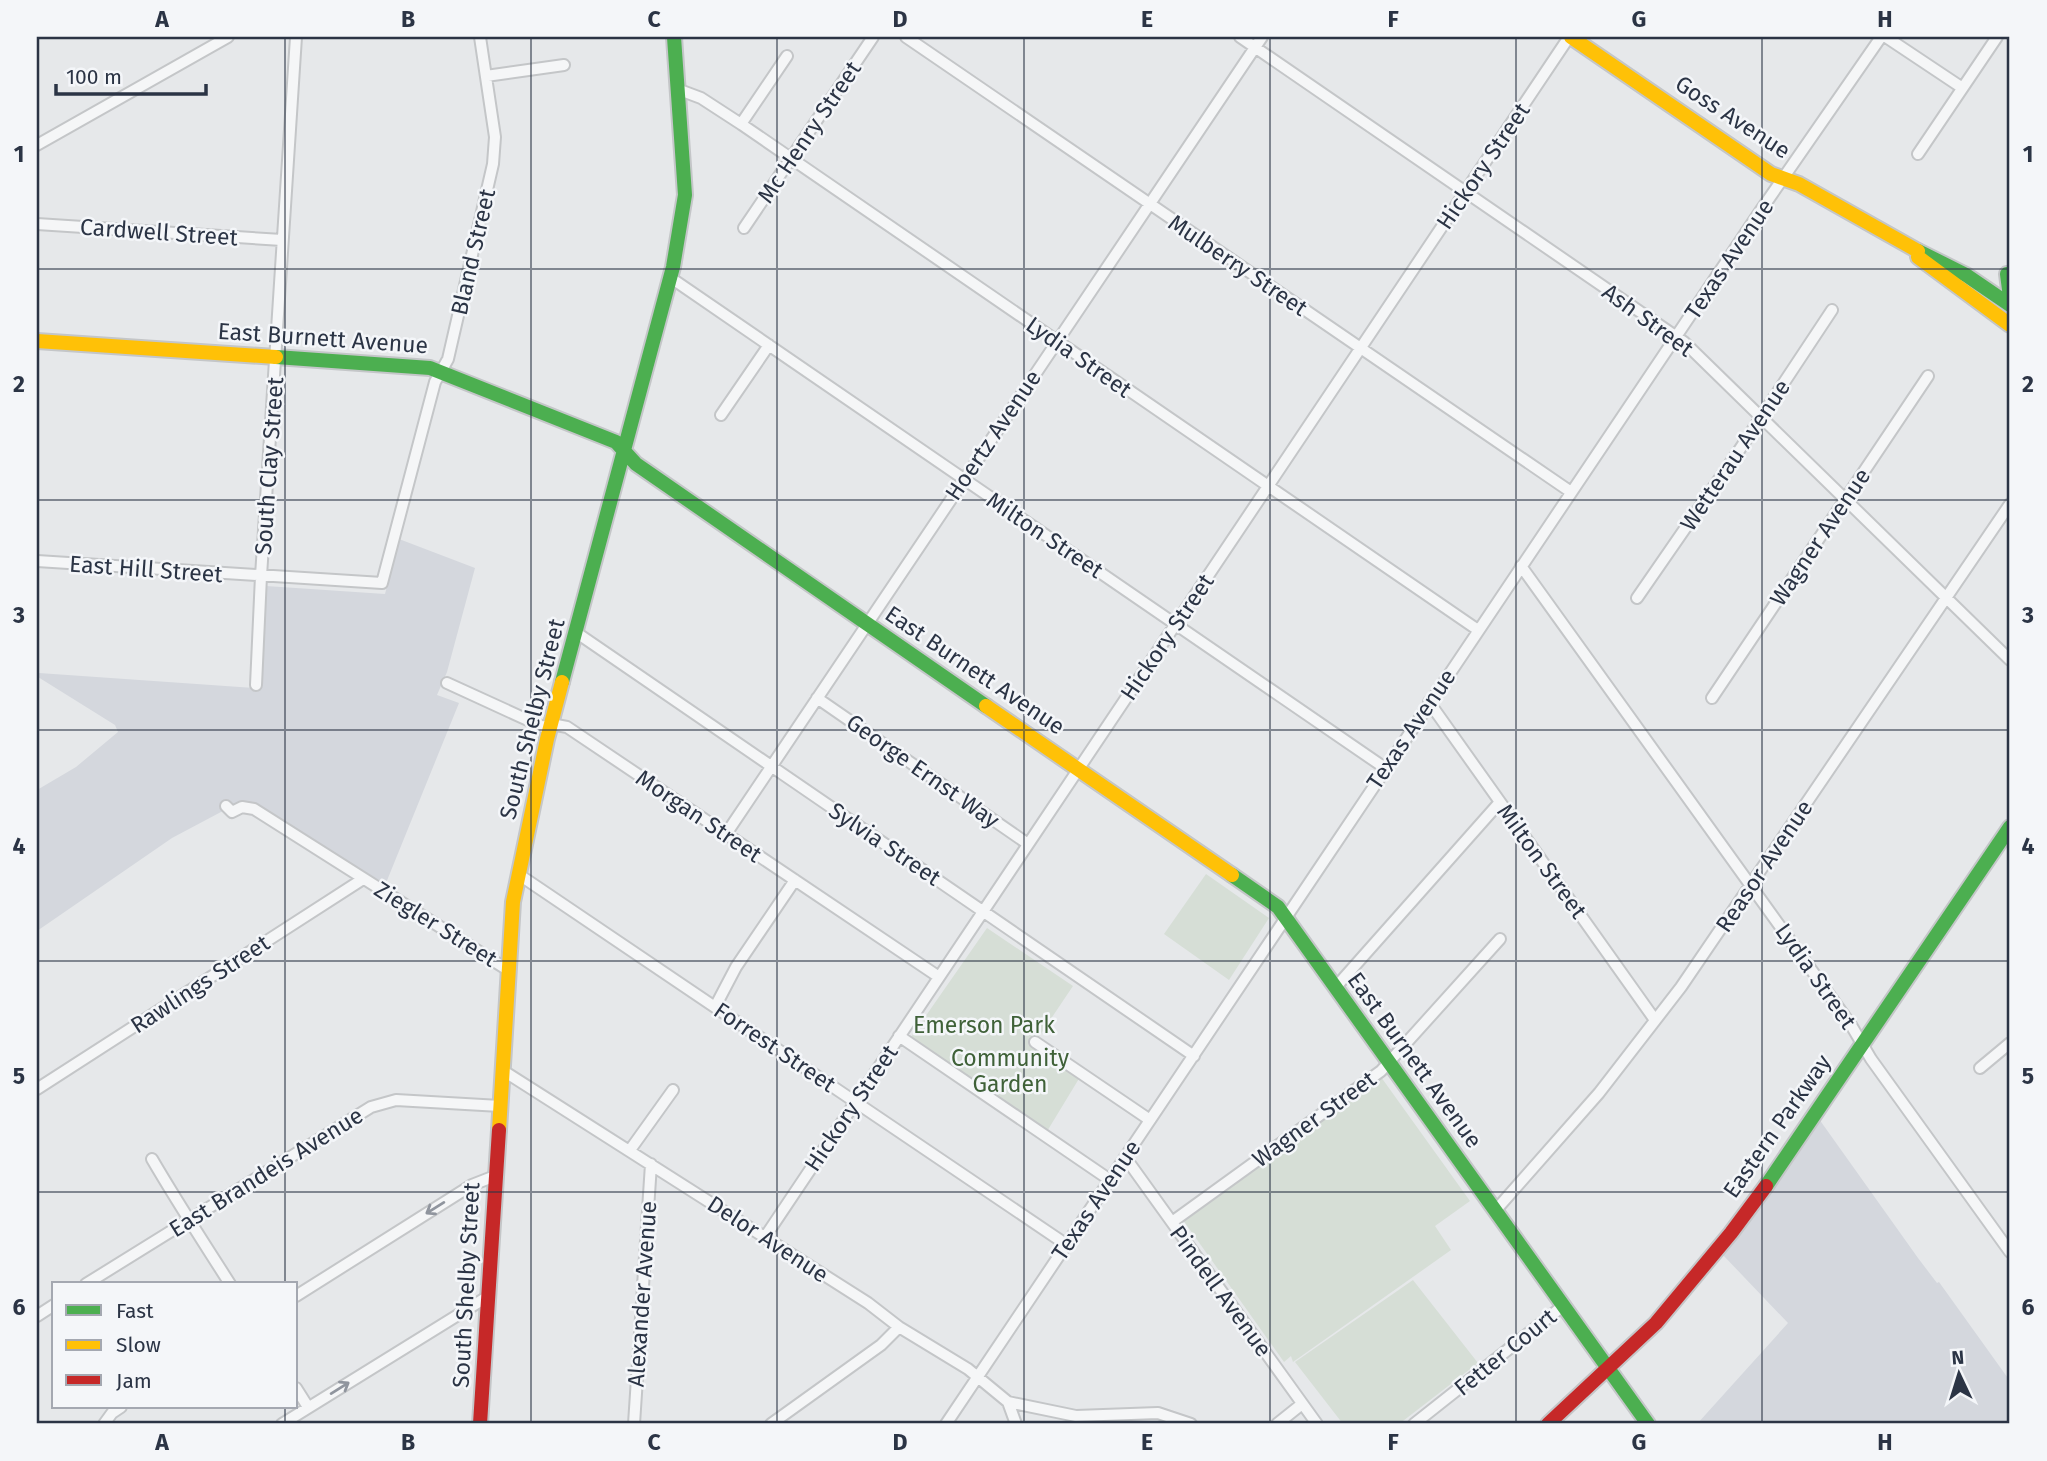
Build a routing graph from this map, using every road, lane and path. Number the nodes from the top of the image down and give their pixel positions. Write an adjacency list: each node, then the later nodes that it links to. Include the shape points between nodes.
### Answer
1 (228, 37): 19 (street)
2 (296, 37): 27 (street, South Clay Street)
3 (480, 37): 15 (street, Bland Street)
4 (674, 37): 17 (main road, South Shelby Street)
5 (873, 37): 21 (street, Mc Henry Street)
6 (906, 37): 24 (street, Mulberry Street)
7 (1240, 37): 12 (street, Ash Street)
8 (1262, 37): 12 (street, Hoertz Avenue)
9 (1570, 37): 22 (main road, Goss Avenue, via 1771,174); 23 (street, Hickory Street)
10 (1884, 37): 16 (street); 22 (street, Texas Avenue)
11 (1997, 37): 16 (street)
12 (1255, 47): 23 (street, Ash Street); 24 (street, Hoertz Avenue)
13 (787, 56): 18 (street)
14 (564, 65): 15 (street)
15 (486, 76): 41 (street, Bland Street, via 495,154 448,359)
16 (1961, 87): 20 (street)
17 (677, 89): 18 (street, Lydia Street, via 701,98); 30 (main road, South Shelby Street, via 685,195)
18 (741, 124): 21 (street, Lydia Street)
19 (37, 145)
20 (1918, 154)
21 (792, 160): 26 (street, Mc Henry Street); 37 (street, Lydia Street)
22 (1784, 178): 28 (main road, Goss Avenue); 35 (street, Texas Avenue)
23 (1465, 192): 35 (street, Ash Street); 39 (street, Hickory Street)
24 (1149, 203): 37 (street, Hoertz Avenue); 39 (street, Mulberry Street)
25 (37, 224): 27 (street, Cardwell Street)
26 (744, 228)
27 (282, 240): 40 (street, South Clay Street)
28 (1910, 247): 32 (main road, Goss Avenue, via 1966,275); 34 (main road, Goss Avenue, via 1921,261)
29 (2007, 274): 31 (main road)
30 (671, 278): 38 (street, Milton Street); 45 (main road, South Shelby Street)
31 (2010, 297)
32 (2010, 305)
33 (1832, 310): 44 (street, Wetterau Avenue)
34 (2010, 324)
35 (1676, 337): 44 (street, Ash Street); 48 (street, Texas Avenue)
36 (37, 341): 40 (main road, East Burnett Avenue)
37 (1056, 341): 46 (street, Hoertz Avenue); 47 (street, Lydia Street)
38 (769, 345): 43 (street); 46 (street, Milton Street)
39 (1360, 348): 47 (street, Hickory Street); 48 (street, Mulberry Street)
40 (276, 357): 41 (main road, East Burnett Avenue); 53 (street, South Clay Street)
41 (441, 371): 45 (main road, East Burnett Avenue, via 616,442); 54 (street, Bland Street)
42 (1928, 376): 49 (street, Wagner Avenue)
43 (721, 415)
44 (1760, 417): 49 (street, Ash Street); 56 (street, Wetterau Avenue)
45 (625, 452): 57 (main road, East Burnett Avenue); 60 (main road, South Shelby Street)
46 (964, 479): 57 (street, Hoertz Avenue); 58 (street, Milton Street)
47 (1268, 486): 58 (street, Hickory Street); 59 (street, Lydia Street)
48 (1570, 492): 52 (street, Texas Avenue)
49 (1845, 499): 55 (street, Ash Street); 65 (street, Wagner Avenue)
50 (2010, 504): 55 (street, Reasor Avenue)
51 (37, 562): 53 (street, East Hill Street)
52 (1521, 566): 59 (street, Texas Avenue); 79 (street, Lydia Street)
53 (261, 576): 54 (street, East Hill Street); 63 (street, South Clay Street)
54 (382, 583)
55 (1946, 597): 61 (street, Ash Street); 79 (street, Reasor Avenue)
56 (1637, 598)
57 (867, 624): 64 (street, Hoertz Avenue); 70 (main road, East Burnett Avenue)
58 (1176, 624): 69 (street, Milton Street); 70 (street, Hickory Street)
59 (1478, 630): 66 (street, Texas Avenue)
60 (577, 633): 67 (main road, South Shelby Street); 68 (street, Sylvia Street)
61 (2010, 660)
62 (447, 683): 67 (street, Morgan Street, via 524,720 543,727)
63 (256, 685)
64 (817, 698): 68 (street, Hoertz Avenue); 75 (street, George Ernst Way)
65 (1712, 698)
66 (1429, 702): 69 (street, Texas Avenue); 71 (street, Milton Street)
67 (551, 724): 74 (street, Morgan Street, via 567,727); 76 (main road, South Shelby Street)
68 (772, 766): 74 (street, Hoertz Avenue); 80 (street, Sylvia Street)
69 (1385, 768): 81 (street, Texas Avenue)
70 (1079, 769): 75 (street, Hickory Street); 81 (main road, East Burnett Avenue, via 1252,888)
71 (1500, 802): 85 (street); 87 (street, Milton Street)
72 (226, 806): 77 (street, via 232,812 254,808)
73 (2010, 827): 90 (main road, Eastern Parkway)
74 (726, 834): 78 (street, Morgan Street)
75 (1028, 844): 80 (street, Hickory Street)
76 (518, 874): 83 (main road, South Shelby Street); 86 (street, Forrest Street)
77 (363, 879): 83 (street, Ziegler Street); 96 (street, Rawlings Street)
78 (795, 880): 84 (street, Morgan Street); 86 (street, via 736,967)
79 (1751, 885): 87 (street, Reasor Avenue); 90 (street, Lydia Street)
80 (983, 911): 84 (street, Hickory Street); 92 (street, Sylvia Street)
81 (1285, 918): 85 (main road, East Burnett Avenue); 92 (street, Texas Avenue)
82 (1500, 939): 93 (street, Wagner Street)
83 (508, 970): 95 (main road, South Shelby Street)
84 (939, 977): 88 (street, Hickory Street)
85 (1335, 988): 93 (main road, East Burnett Avenue)
86 (715, 1007): 98 (street, Forrest Street)
87 (1655, 1020): 107 (street, Reasor Avenue, via 1599,1093)
88 (899, 1036): 98 (street, Hickory Street); 106 (street)
89 (1035, 1042): 100 (street)
90 (1863, 1043): 112 (street, Lydia Street); 121 (main road, Eastern Parkway, via 1731,1233 1656,1323)
91 (2010, 1043): 94 (street)
92 (1194, 1056): 100 (street, Texas Avenue)
93 (1389, 1062): 107 (main road, East Burnett Avenue); 109 (street, Wagner Street)
94 (1980, 1068)
95 (502, 1070): 99 (main road, South Shelby Street); 101 (street, Delor Avenue)
96 (37, 1089)
97 (673, 1090): 101 (street)
98 (856, 1102): 110 (street, Hickory Street); 111 (street, Forrest Street)
99 (500, 1106): 105 (main road, South Shelby Street); 108 (street, East Brandeis Avenue, via 396,1100 371,1107)
100 (1150, 1120): 102 (street, Texas Avenue)
101 (630, 1150): 104 (street, Delor Avenue)
102 (1125, 1157): 106 (street, Texas Avenue); 109 (street, Pindell Avenue)
103 (152, 1159): 108 (street)
104 (651, 1164): 110 (street, Delor Avenue); 131 (street, Alexander Avenue)
105 (495, 1176): 115 (street, one-way to 115, via 472,1185); 116 (main road, South Shelby Street)
106 (1110, 1180): 111 (street, Texas Avenue)
107 (1495, 1211): 118 (main road, East Burnett Avenue)
108 (188, 1220): 113 (street, East Brandeis Avenue); 114 (street)
109 (1172, 1222): 125 (street, Pindell Avenue)
110 (765, 1237): 120 (street, Delor Avenue)
111 (1067, 1245): 122 (street, Texas Avenue)
112 (2010, 1252)
113 (89, 1282)
114 (229, 1282)
115 (298, 1295)
116 (487, 1297): 126 (street, one-way to 116); 130 (main road, South Shelby Street)
117 (52, 1306): 119 (street)
118 (1563, 1306): 121 (main road, East Burnett Avenue); 138 (street, Fetter Court)
119 (37, 1316)
120 (900, 1327): 122 (street, Delor Avenue); 132 (street)
121 (1609, 1369): 139 (main road, Eastern Parkway); 140 (main road, East Burnett Avenue)
122 (978, 1379): 124 (street, Delor Avenue); 133 (street, Texas Avenue)
123 (298, 1391): 126 (street)
124 (1008, 1402): 134 (street); 135 (street, via 1076,1416 1158,1413)
125 (1302, 1404): 136 (street); 137 (street, Pindell Avenue)
126 (308, 1407): 129 (street)
127 (120, 1408): 128 (street)
128 (104, 1424)
129 (282, 1424)
130 (480, 1424)
131 (634, 1424)
132 (771, 1424)
133 (946, 1424)
134 (1016, 1424)
135 (1191, 1424)
136 (1277, 1424)
137 (1317, 1424)
138 (1414, 1424)
139 (1548, 1424)
140 (1648, 1424)

